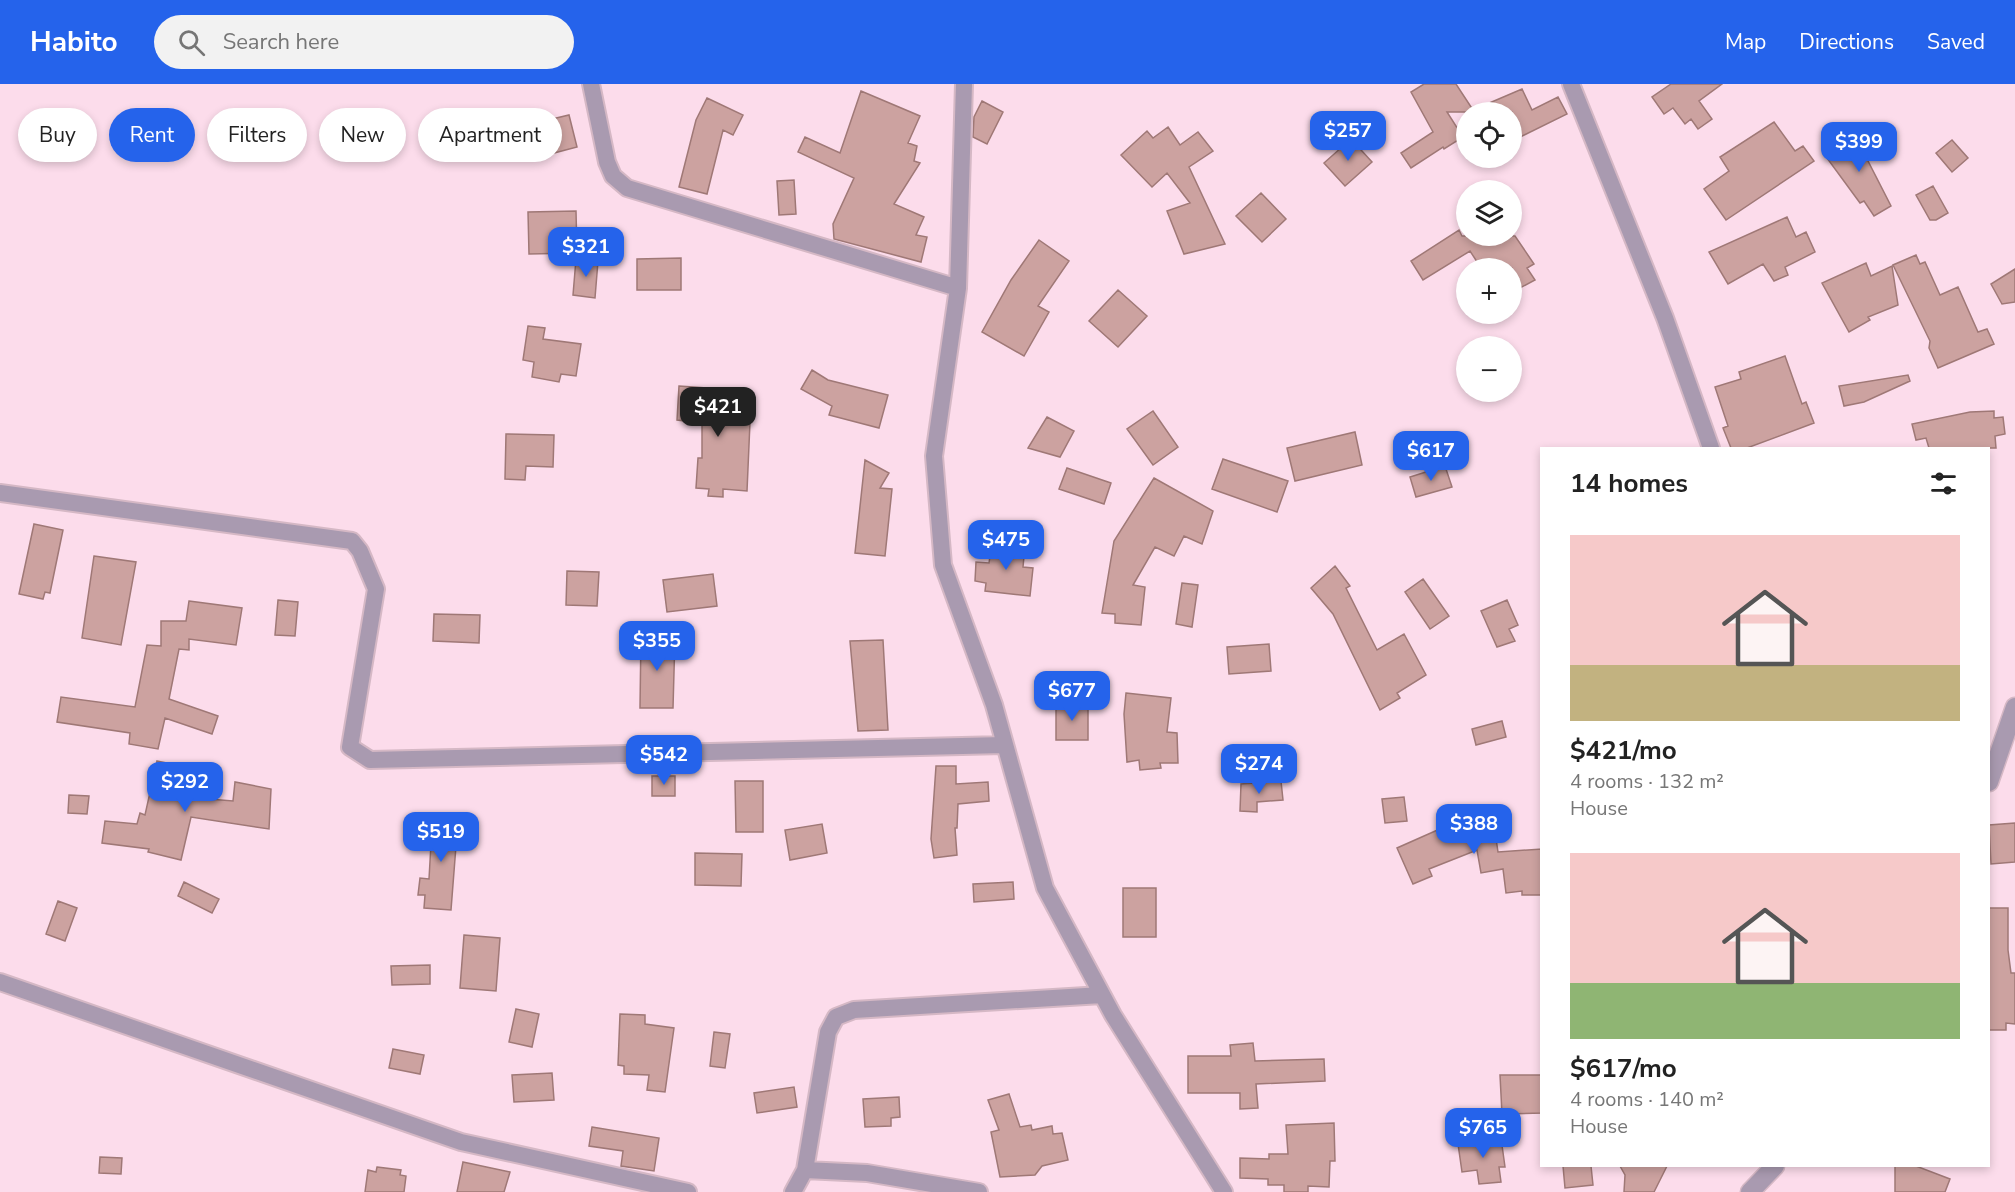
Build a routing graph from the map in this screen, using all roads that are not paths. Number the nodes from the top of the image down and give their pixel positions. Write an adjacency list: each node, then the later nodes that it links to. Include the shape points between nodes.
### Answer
1 (591, 84): 4 (street, via 607,162 613,176 627,188)
2 (964, 84): 4 (street)
3 (1571, 84): 5 (street, via 1665,318)
4 (958, 288): 8 (street, via 934,456 943,565 994,705)
5 (1711, 447)
6 (0, 493): 8 (street, via 352,541 376,589 350,747 370,760)
7 (2015, 707): 9 (street)
8 (1004, 745): 11 (street, via 1045,888)
9 (1990, 779)
10 (0, 982): 14 (street, via 461,1142)
11 (1102, 995): 13 (street, via 854,1010 836,1017 828,1032); 17 (street)
12 (1774, 1167): 18 (street)
13 (805, 1170): 15 (street); 16 (street, via 867,1173)
14 (688, 1192)
15 (792, 1192)
16 (979, 1192)
17 (1224, 1192)
18 (1750, 1192)

